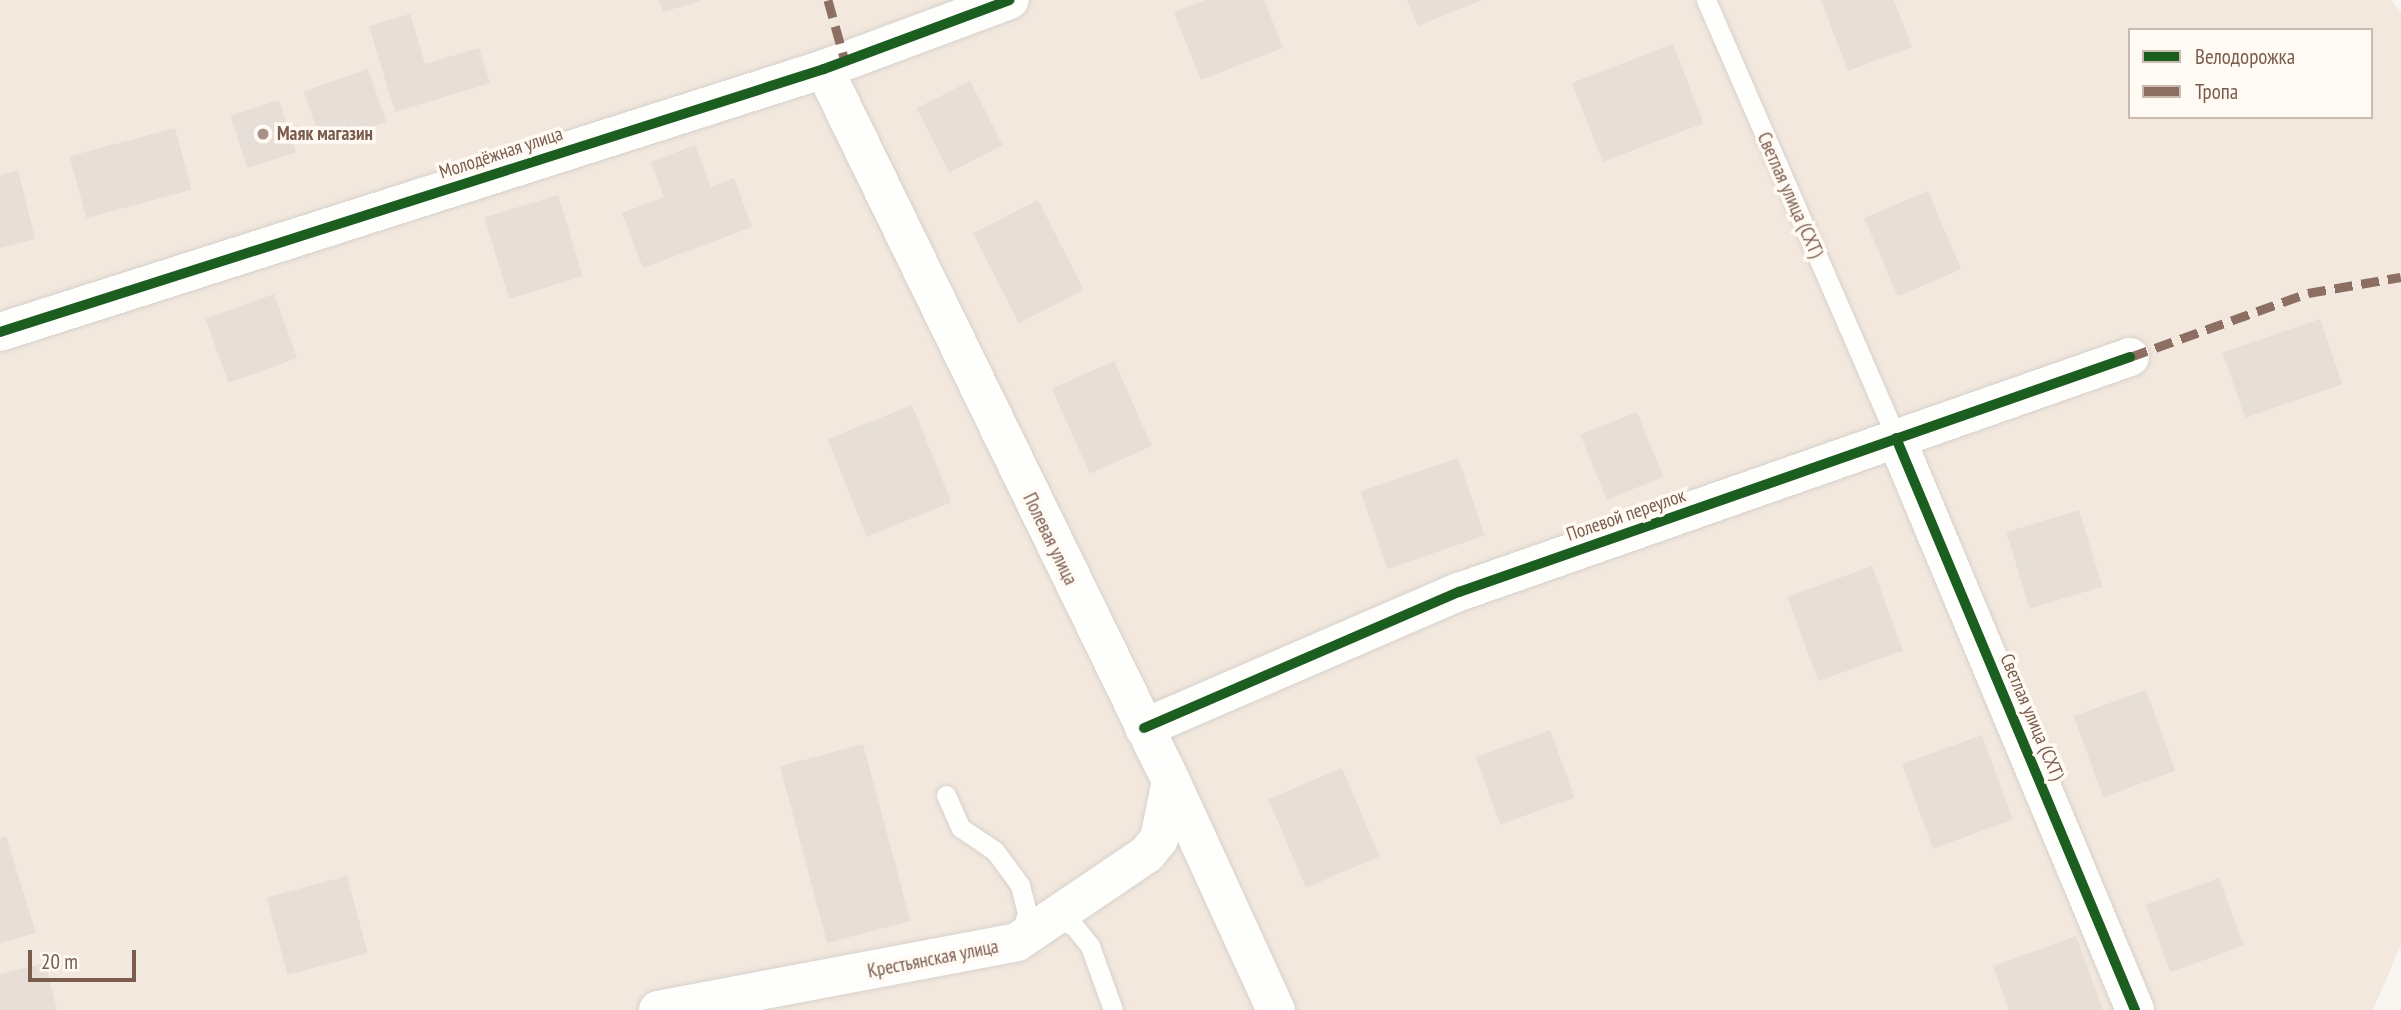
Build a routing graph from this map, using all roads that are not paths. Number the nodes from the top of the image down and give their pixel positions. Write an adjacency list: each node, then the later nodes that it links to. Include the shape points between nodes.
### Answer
1 (1010, 0): 3 (street, Молодёжная улица)
2 (1706, 0): 6 (lane, Светлая улица (СХТ))
3 (824, 69): 4 (street, Молодёжная улица); 7 (street, Полевая улица)
4 (0, 332)
5 (2130, 357): 6 (street, Полевой переулок)
6 (1896, 438): 7 (street, Полевой переулок, via 1459,592); 15 (street, Светлая улица (СХТ))
7 (1143, 728): 8 (street, Полевая улица)
8 (1171, 781): 10 (street, Крестьянская улица, via 1159,839 1147,854); 14 (street, Полевая улица)
9 (946, 795): 11 (lane, via 961,828 995,851 1020,885 1027,914)
10 (1056, 919): 11 (street, Крестьянская улица); 13 (lane, via 1074,926 1090,946)
11 (1017, 942): 12 (street, Крестьянская улица)
12 (658, 1010)
13 (1114, 1010)
14 (1276, 1010)
15 (2135, 1010)

